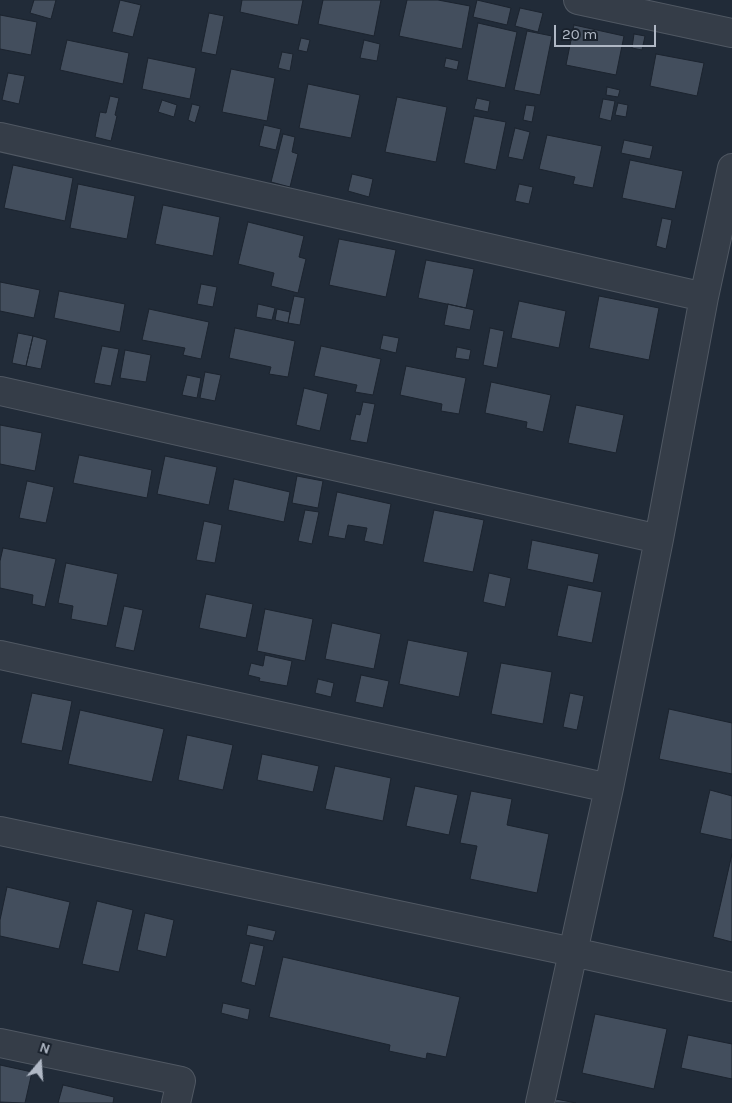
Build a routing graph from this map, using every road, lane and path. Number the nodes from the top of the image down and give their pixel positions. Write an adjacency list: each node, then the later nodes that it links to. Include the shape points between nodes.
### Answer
1 (578, 0): 2 (street)
2 (732, 33)
3 (0, 137): 5 (street)
4 (732, 168): 5 (street)
5 (704, 297): 7 (street)
6 (0, 391): 7 (street)
7 (659, 539): 9 (street)
8 (0, 655): 9 (street)
9 (609, 788): 11 (street)
10 (0, 830): 11 (street)
11 (573, 952): 12 (street); 15 (street)
12 (732, 987)
13 (0, 1043): 14 (street, via 180,1081)
14 (176, 1103)
15 (540, 1103)

